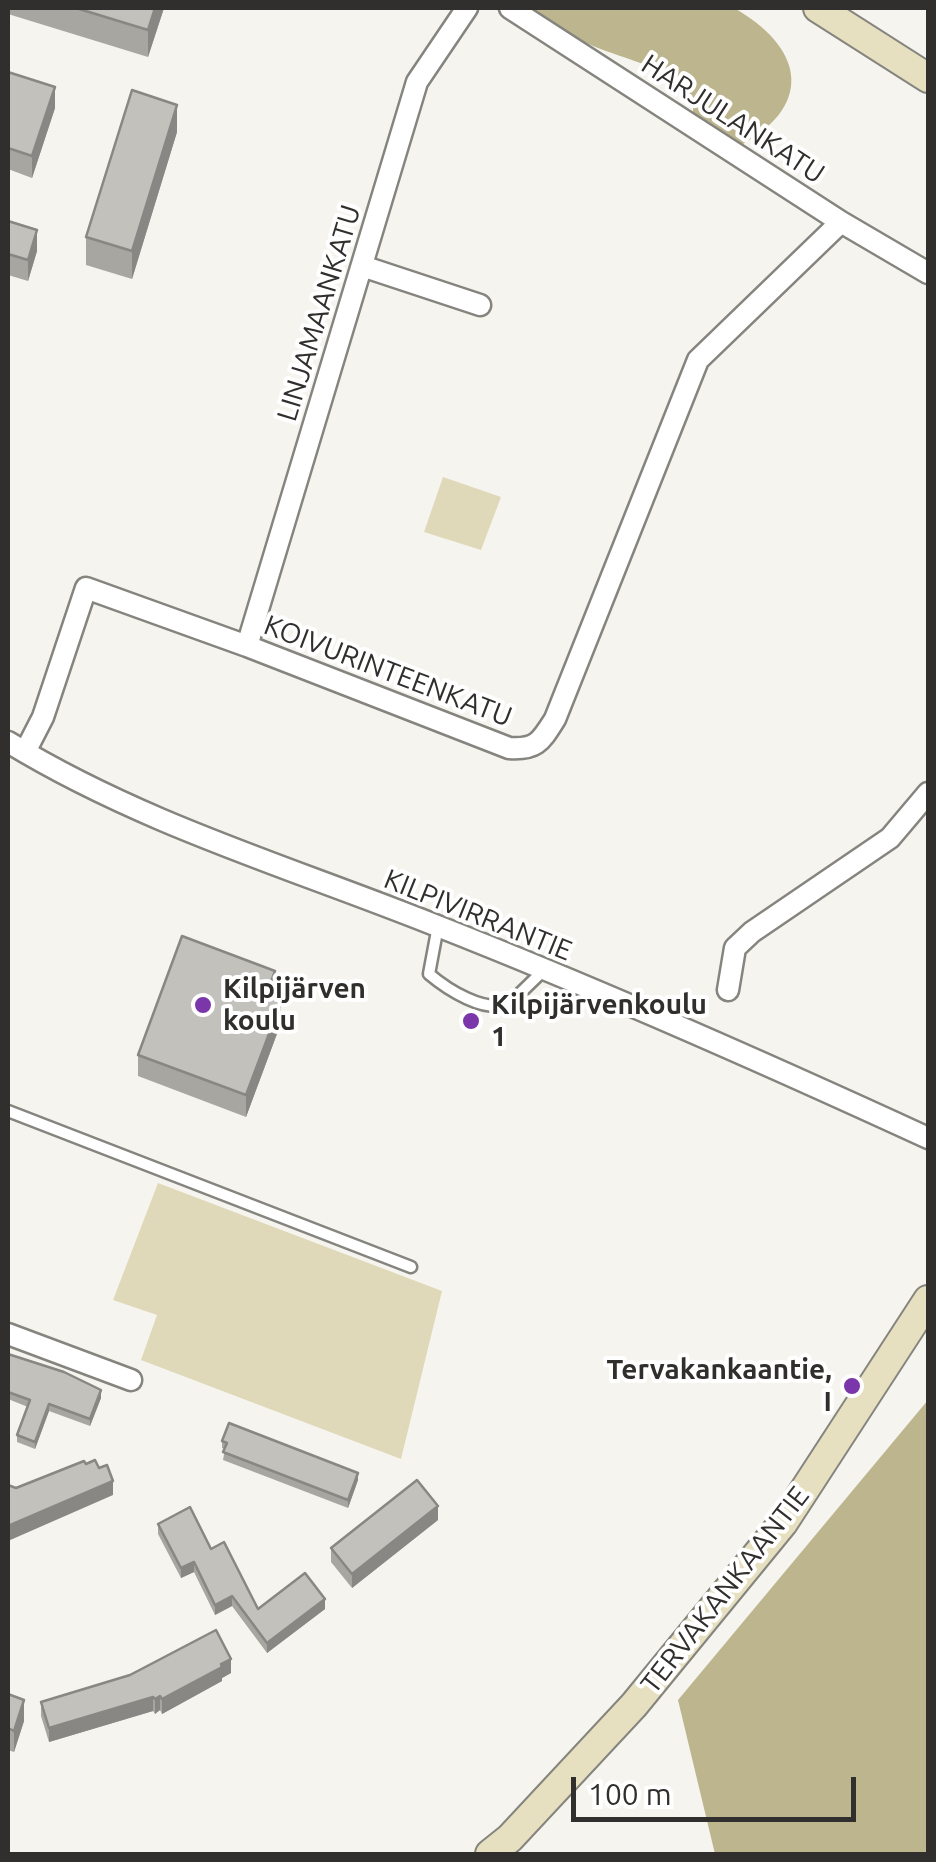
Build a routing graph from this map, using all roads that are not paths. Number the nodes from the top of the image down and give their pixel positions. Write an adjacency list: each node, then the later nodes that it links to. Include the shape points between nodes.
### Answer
1 (467, 8): 6 (street, LINJAMAANKATU, via 416,82)
2 (510, 8): 5 (street, HARJULANKATU)
3 (827, 10): 4 (street)
4 (928, 78)
5 (841, 222): 7 (street, HARJULANKATU); 9 (street, KOIVURINTEENKATU, via 698,360 542,740 509,748)
6 (362, 266): 8 (street); 9 (street, LINJAMAANKATU)
7 (928, 272)
8 (480, 304)
9 (248, 646): 10 (street, KOIVURINTEENKATU, via 86,588 43,717)
10 (16, 747): 12 (street, KILPIVIRRANTIE, via 169,824)
11 (928, 793): 14 (street, via 890,838 735,948)
12 (438, 926): 13 (street, KILPIVIRRANTIE); 13 (lane, via 429,974 488,1006 509,1004)
13 (544, 970): 16 (street, KILPIVIRRANTIE, via 712,1038)
14 (728, 990)
15 (8, 1112): 17 (lane)
16 (928, 1138)
17 (411, 1267)
18 (928, 1300): 21 (street, TERVAKANKAANTIE, via 783,1522 634,1705)
19 (8, 1334): 20 (street)
20 (131, 1380)
21 (490, 1854)

